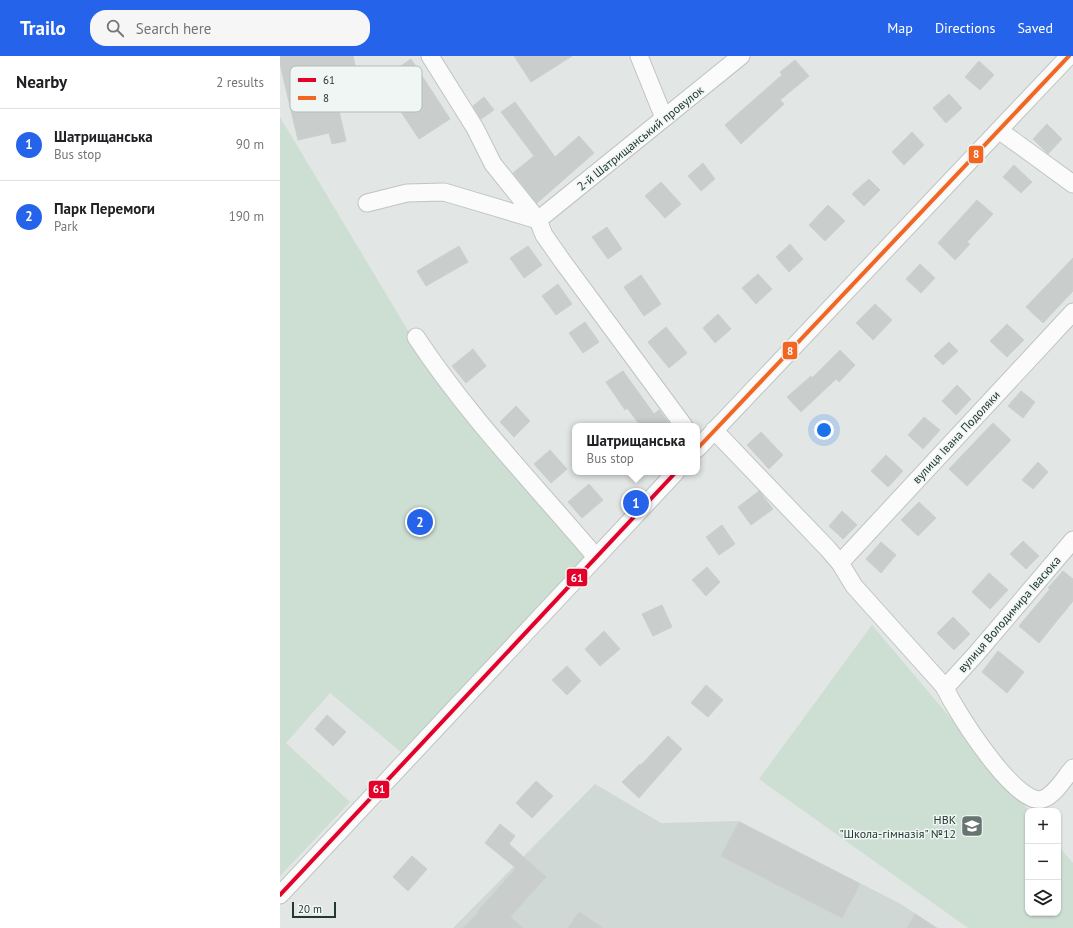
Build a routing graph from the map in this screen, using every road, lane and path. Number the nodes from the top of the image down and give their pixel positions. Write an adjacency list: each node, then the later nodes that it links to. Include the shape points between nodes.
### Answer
1 (430, 56): 9 (street, via 475,128 493,164)
2 (639, 56): 5 (street)
3 (741, 56): 5 (street, 2-й Шатрищанський провулок)
4 (1069, 56): 6 (street)
5 (664, 118): 9 (street, 2-й Шатрищанський провулок)
6 (1000, 131): 7 (street); 13 (street)
7 (1073, 184)
8 (366, 203): 9 (street, via 407,193 444,192 468,197)
9 (538, 220): 12 (street, via 544,235 563,262)
10 (1073, 312): 18 (street, вулиця Івана Подоляки)
11 (416, 337): 17 (street, via 440,373 481,424)
12 (682, 423)
13 (714, 430): 14 (street); 18 (street)
14 (700, 444)
15 (673, 475): 17 (street)
16 (1073, 540): 19 (street, вулиця Володимира Івасюка)
17 (596, 557): 21 (street)
18 (840, 563): 19 (street, via 854,586)
19 (945, 688): 20 (street, via 1000,771 1026,795 1043,799 1055,790)
20 (1073, 768)
21 (280, 895)

